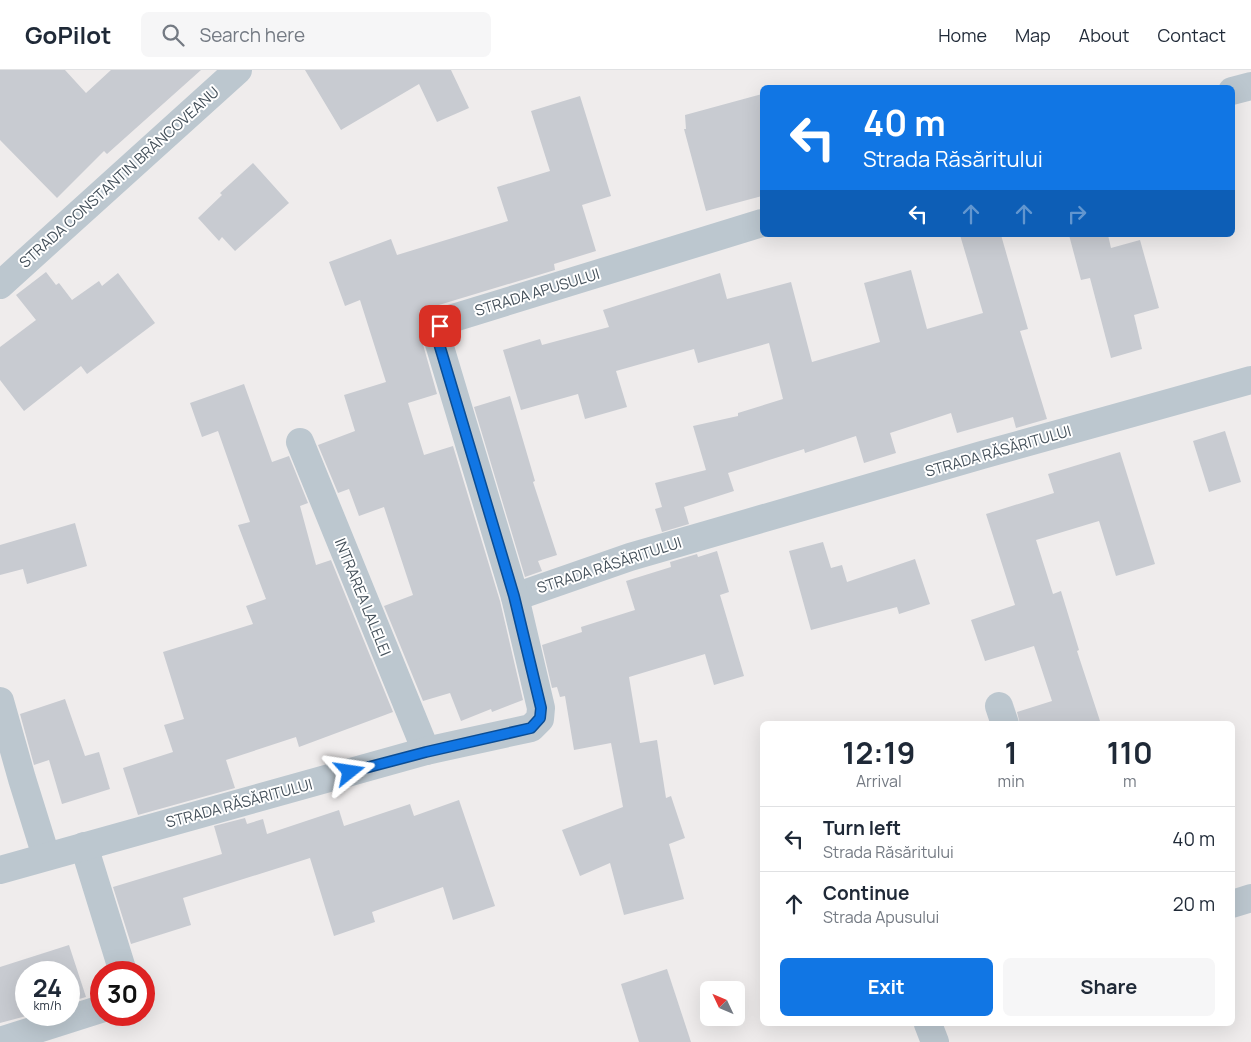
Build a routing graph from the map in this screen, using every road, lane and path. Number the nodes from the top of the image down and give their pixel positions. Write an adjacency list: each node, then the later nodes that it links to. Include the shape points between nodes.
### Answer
1 (238, 70): 5 (street, STRADA CONSTANTIN BRÂNCOVEANU)
2 (1251, 86): 3 (street)
3 (1235, 90)
4 (760, 225): 8 (street, STRADA APUSULUI, via 450,319 440,326 437,337)
5 (0, 285)
6 (1251, 380): 8 (street, STRADA RĂSĂRITULUI, via 630,557)
7 (300, 442): 10 (street, INTRAREA LALELEI)
8 (514, 596): 10 (street, STRADA RĂSĂRITULUI, via 541,708 540,718 531,728)
9 (0, 701): 12 (street)
10 (426, 752): 11 (street, STRADA RĂSĂRITULUI)
11 (84, 846): 12 (street, STRADA RĂSĂRITULUI); 16 (street)
12 (46, 856): 13 (street, STRADA RĂSĂRITULUI)
13 (0, 870)
14 (1251, 898): 15 (street)
15 (1235, 903)
16 (119, 961)
17 (90, 1012): 19 (street)
18 (929, 1026): 20 (street)
19 (0, 1040)
20 (935, 1042)

